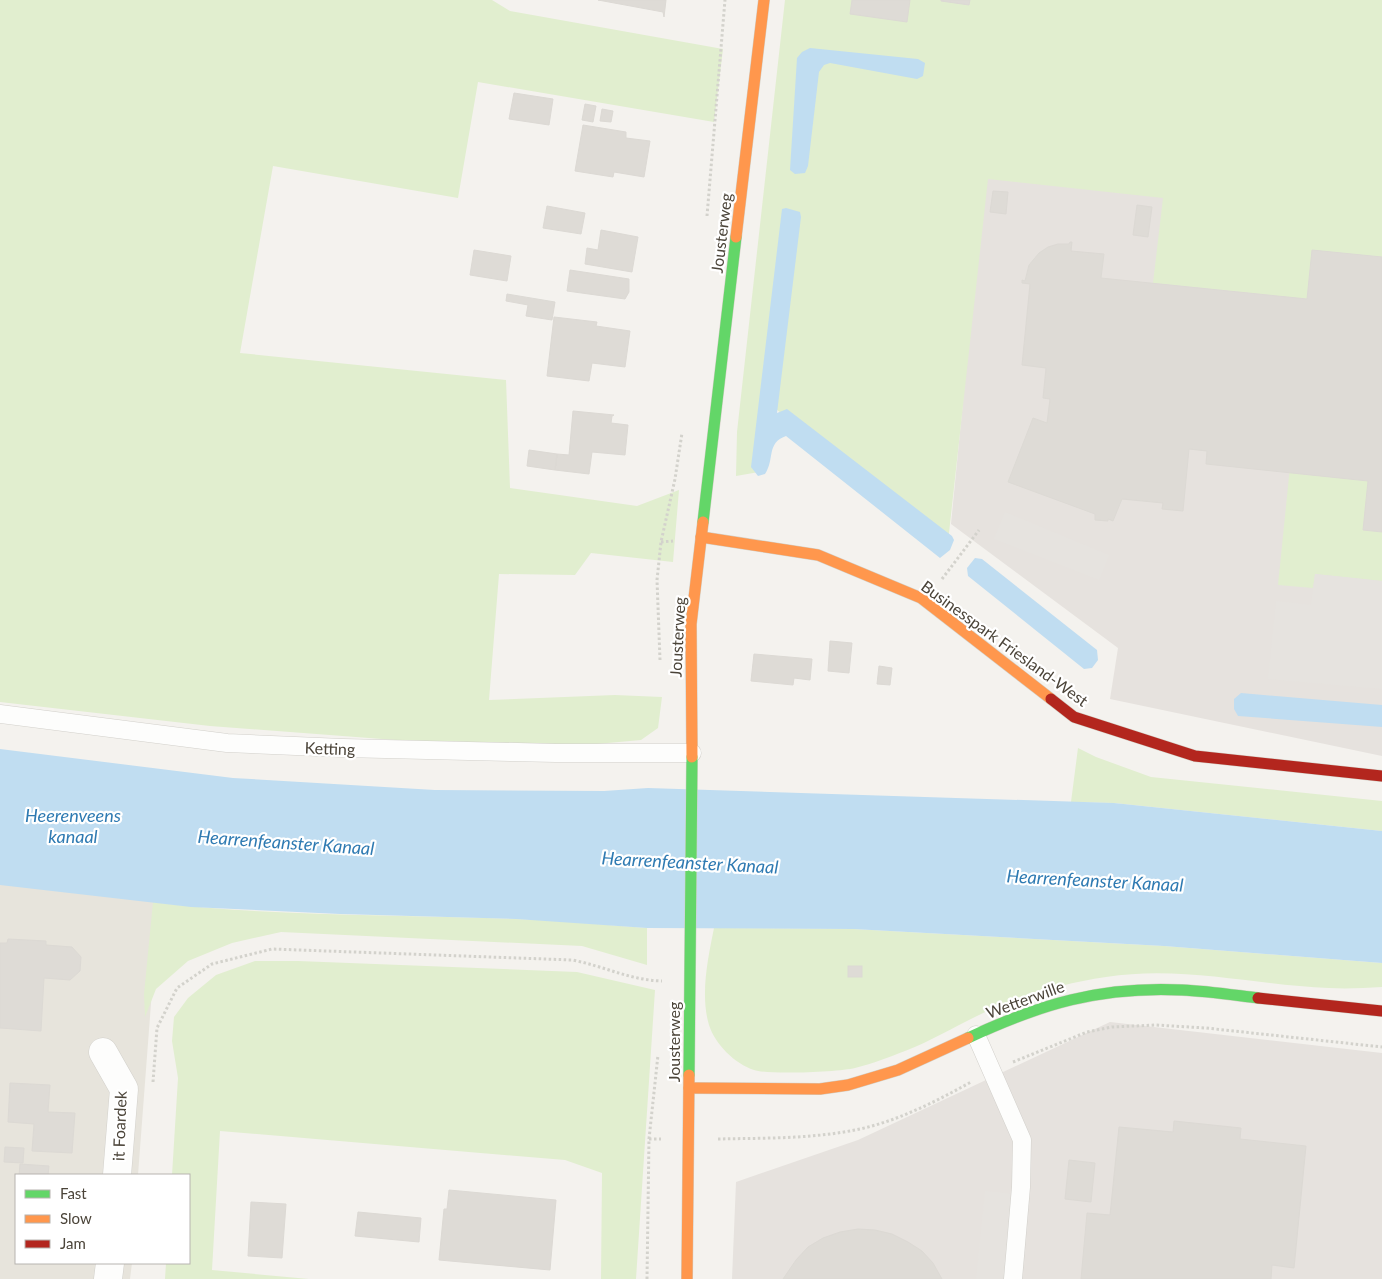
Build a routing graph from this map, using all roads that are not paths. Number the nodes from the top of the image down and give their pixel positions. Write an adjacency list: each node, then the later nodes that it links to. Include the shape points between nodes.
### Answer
1 (764, 0): 2 (street, Jousterweg)
2 (701, 538): 4 (street, Jousterweg, via 691,624); 5 (street, Businesspark Friesland-West, via 818,555 921,598 1074,716 1195,756)
3 (0, 714): 4 (lane, Ketting, via 228,743 372,749)
4 (692, 753): 9 (street, Jousterweg)
5 (1382, 776)
6 (1382, 1011): 7 (street, Wetterwille, via 1156,989 1064,1000 1021,1014)
7 (976, 1035): 9 (street, Wetterwille, via 905,1068 875,1079 837,1087); 14 (lane, via 1022,1140)
8 (103, 1052): 10 (street, it Foardek, via 124,1089)
9 (689, 1088): 13 (street, Jousterweg)
10 (117, 1174)
11 (110, 1264): 12 (street)
12 (108, 1279)
13 (687, 1279)
14 (1013, 1279)

